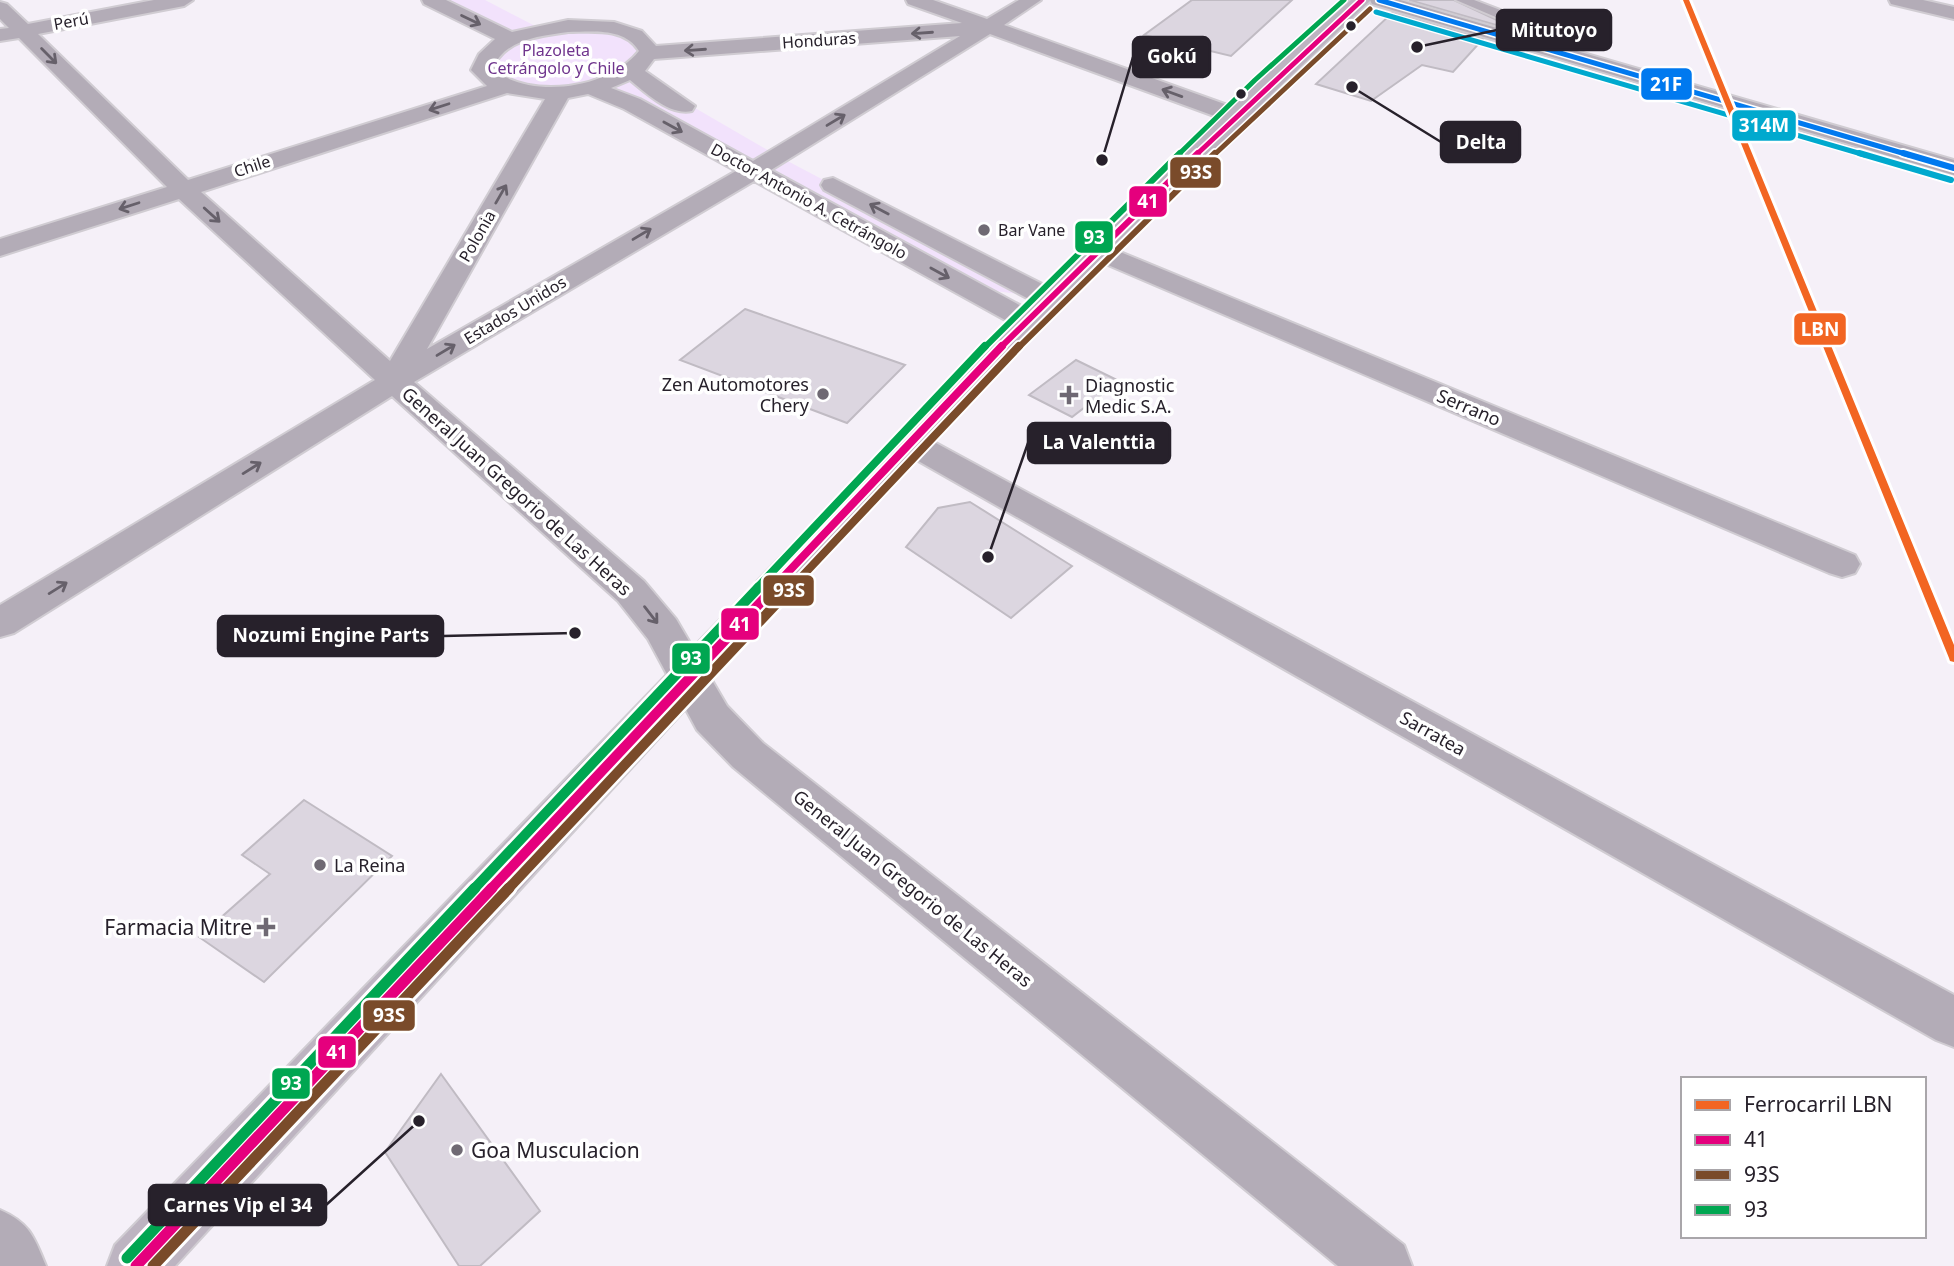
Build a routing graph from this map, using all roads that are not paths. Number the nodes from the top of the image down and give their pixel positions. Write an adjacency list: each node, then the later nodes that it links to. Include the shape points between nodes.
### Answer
1 (184, 0): 14 (street, Perú)
2 (431, 0): 16 (street, one-way to 16)
3 (915, 0): 12 (street)
4 (1032, 0): 12 (street, Estados Unidos)
5 (1363, 0): 22 (main road)
6 (1379, 0): 15 (street)
7 (1462, 0): 15 (lane, via 1511,19 1512,25)
8 (1898, 0): 10 (street)
9 (0, 8): 14 (street, General Juan Gregorio de Las Heras)
10 (1954, 13)
11 (520, 18): 13 (street)
12 (990, 27): 17 (street, Honduras, one-way to 17); 22 (street, one-way to 12); 24 (street, Estados Unidos, one-way to 12)
13 (543, 30): 16 (street); 17 (street, via 616,28 643,39)
14 (11, 32): 26 (street, General Juan Gregorio de Las Heras, one-way to 26)
15 (1497, 35): 25 (street)
16 (511, 39): 19 (street, via 484,59 482,70)
17 (648, 53): 18 (street)
18 (633, 72): 20 (street); 23 (street, Doctor Antonio A. Cetrángolo, via 661,94)
19 (505, 87): 21 (street); 26 (street, Chile, one-way to 26)
20 (589, 87): 21 (street); 24 (street, Doctor Antonio A. Cetrángolo, one-way to 24)
21 (559, 92): 31 (street, Polonia, one-way to 21)
22 (1236, 116): 28 (main road)
23 (708, 119)
24 (761, 156): 29 (street, Doctor Antonio A. Cetrángolo, one-way to 24, via 808,172); 30 (street, Doctor Antonio A. Cetrángolo, one-way to 30); 31 (street, Estados Unidos, one-way to 24)
25 (1954, 167)
26 (183, 188): 27 (street, Chile, one-way to 27); 31 (street, General Juan Gregorio de Las Heras, one-way to 31)
27 (0, 248)
28 (1096, 250): 29 (main road); 33 (street, Serrano)
29 (1048, 298): 30 (main road)
30 (1026, 320): 32 (main road)
31 (394, 381): 34 (street, Estados Unidos, one-way to 31); 35 (street, General Juan Gregorio de Las Heras, one-way to 35, via 632,590 662,629)
32 (911, 443): 35 (main road); 36 (street, Sarratea)
33 (1842, 564)
34 (0, 623)
35 (688, 678): 39 (main road); 40 (street, General Juan Gregorio de Las Heras, via 712,718 748,755)
36 (1954, 1023)
37 (0, 1239): 38 (street)
38 (17, 1266)
39 (136, 1266)
40 (1383, 1266)

